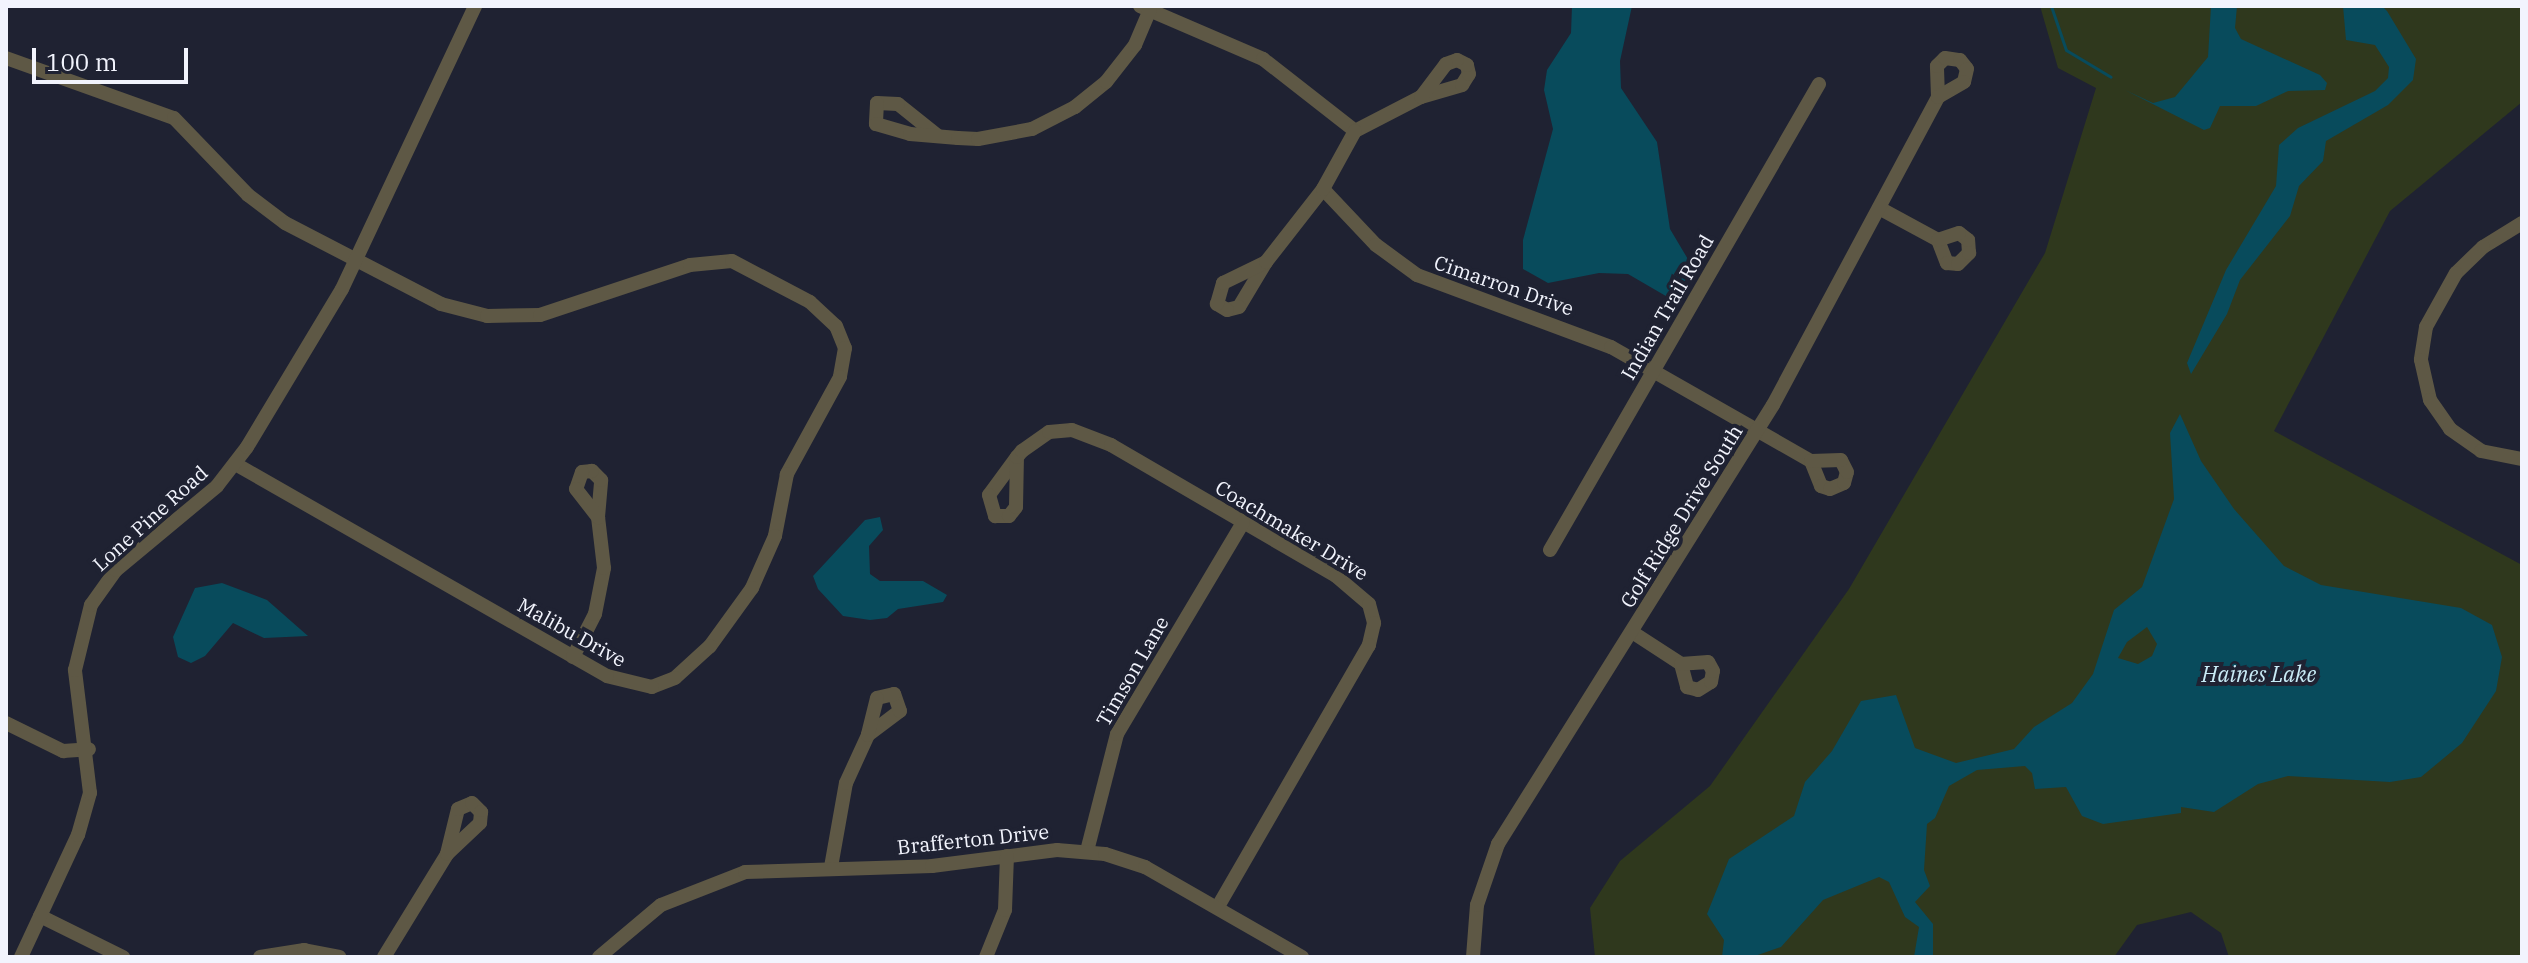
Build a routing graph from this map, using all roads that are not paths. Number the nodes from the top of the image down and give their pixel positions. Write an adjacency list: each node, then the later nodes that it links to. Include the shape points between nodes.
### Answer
1 (475, 6): 14 (street, Lone Pine Road)
2 (1145, 8): 3 (street); 9 (street, via 1127,58 1075,107 1005,136)
3 (1168, 11): 8 (street, via 1263,59)
4 (6, 58): 14 (street, Malibu Drive, via 174,118 258,204)
5 (1819, 84): 16 (street, Indian Trail Road)
6 (1421, 97): 8 (street)
7 (1938, 97): 11 (street, Golf Ridge Drive South)
8 (1355, 131): 10 (street)
9 (938, 136)
10 (1323, 189): 15 (street); 16 (street, Cimarron Drive, via 1376,245 1417,275 1585,335)
11 (1879, 208): 13 (street); 17 (street, Golf Ridge Drive South)
12 (2522, 223): 19 (street, via 2483,247 2456,273 2426,327 2421,360 2430,400 2450,429 2481,451)
13 (1938, 240)
14 (356, 262): 21 (street, Lone Pine Road); 26 (street, Malibu Drive, via 441,304 513,317 572,307 702,262 732,261 799,294 840,333 846,357 840,377 787,474 775,536 760,572 722,632 682,672 652,687 626,685)
15 (1266, 262)
16 (1654, 370): 17 (street, Cimarron Drive); 24 (street, Indian Trail Road)
17 (1757, 431): 20 (street, Cimarron Drive); 25 (street, Golf Ridge Drive South)
18 (1017, 457): 23 (street, Coachmaker Drive, via 1049,432 1084,433)
19 (2522, 459)
20 (1811, 461)
21 (236, 464): 26 (street, Malibu Drive); 30 (street, Lone Pine Road, via 207,495 116,570 91,605 75,670)
22 (598, 517): 26 (street, via 602,583 590,627)
23 (1243, 523): 31 (street, Timson Lane, via 1117,734); 35 (street, Coachmaker Drive, via 1356,590 1369,604 1374,623 1364,655)
24 (1550, 550)
25 (1632, 632): 27 (street); 45 (street, Golf Ridge Drive South, via 1493,854 1477,905)
26 (573, 657)
27 (1681, 664)
28 (6, 723): 30 (street, via 63,751)
29 (868, 735): 34 (street, via 839,805)
30 (89, 749): 36 (street, Lone Pine Road, via 87,811)
31 (1087, 851): 33 (street, Brafferton Drive); 35 (street, Brafferton Drive, via 1145,867)
32 (447, 854): 41 (street)
33 (1007, 856): 34 (street, Brafferton Drive, via 932,866); 43 (street, via 1005,910)
34 (831, 867): 42 (street, Brafferton Drive, via 761,870 702,885 644,917)
35 (1218, 907): 44 (street, Brafferton Drive)
36 (40, 916): 37 (street, Lone Pine Road); 38 (street)
37 (21, 957)
38 (123, 957)
39 (260, 957): 40 (street, via 304,950)
40 (339, 957)
41 (384, 957)
42 (599, 957)
43 (986, 957)
44 (1302, 957)
45 (1473, 957)

